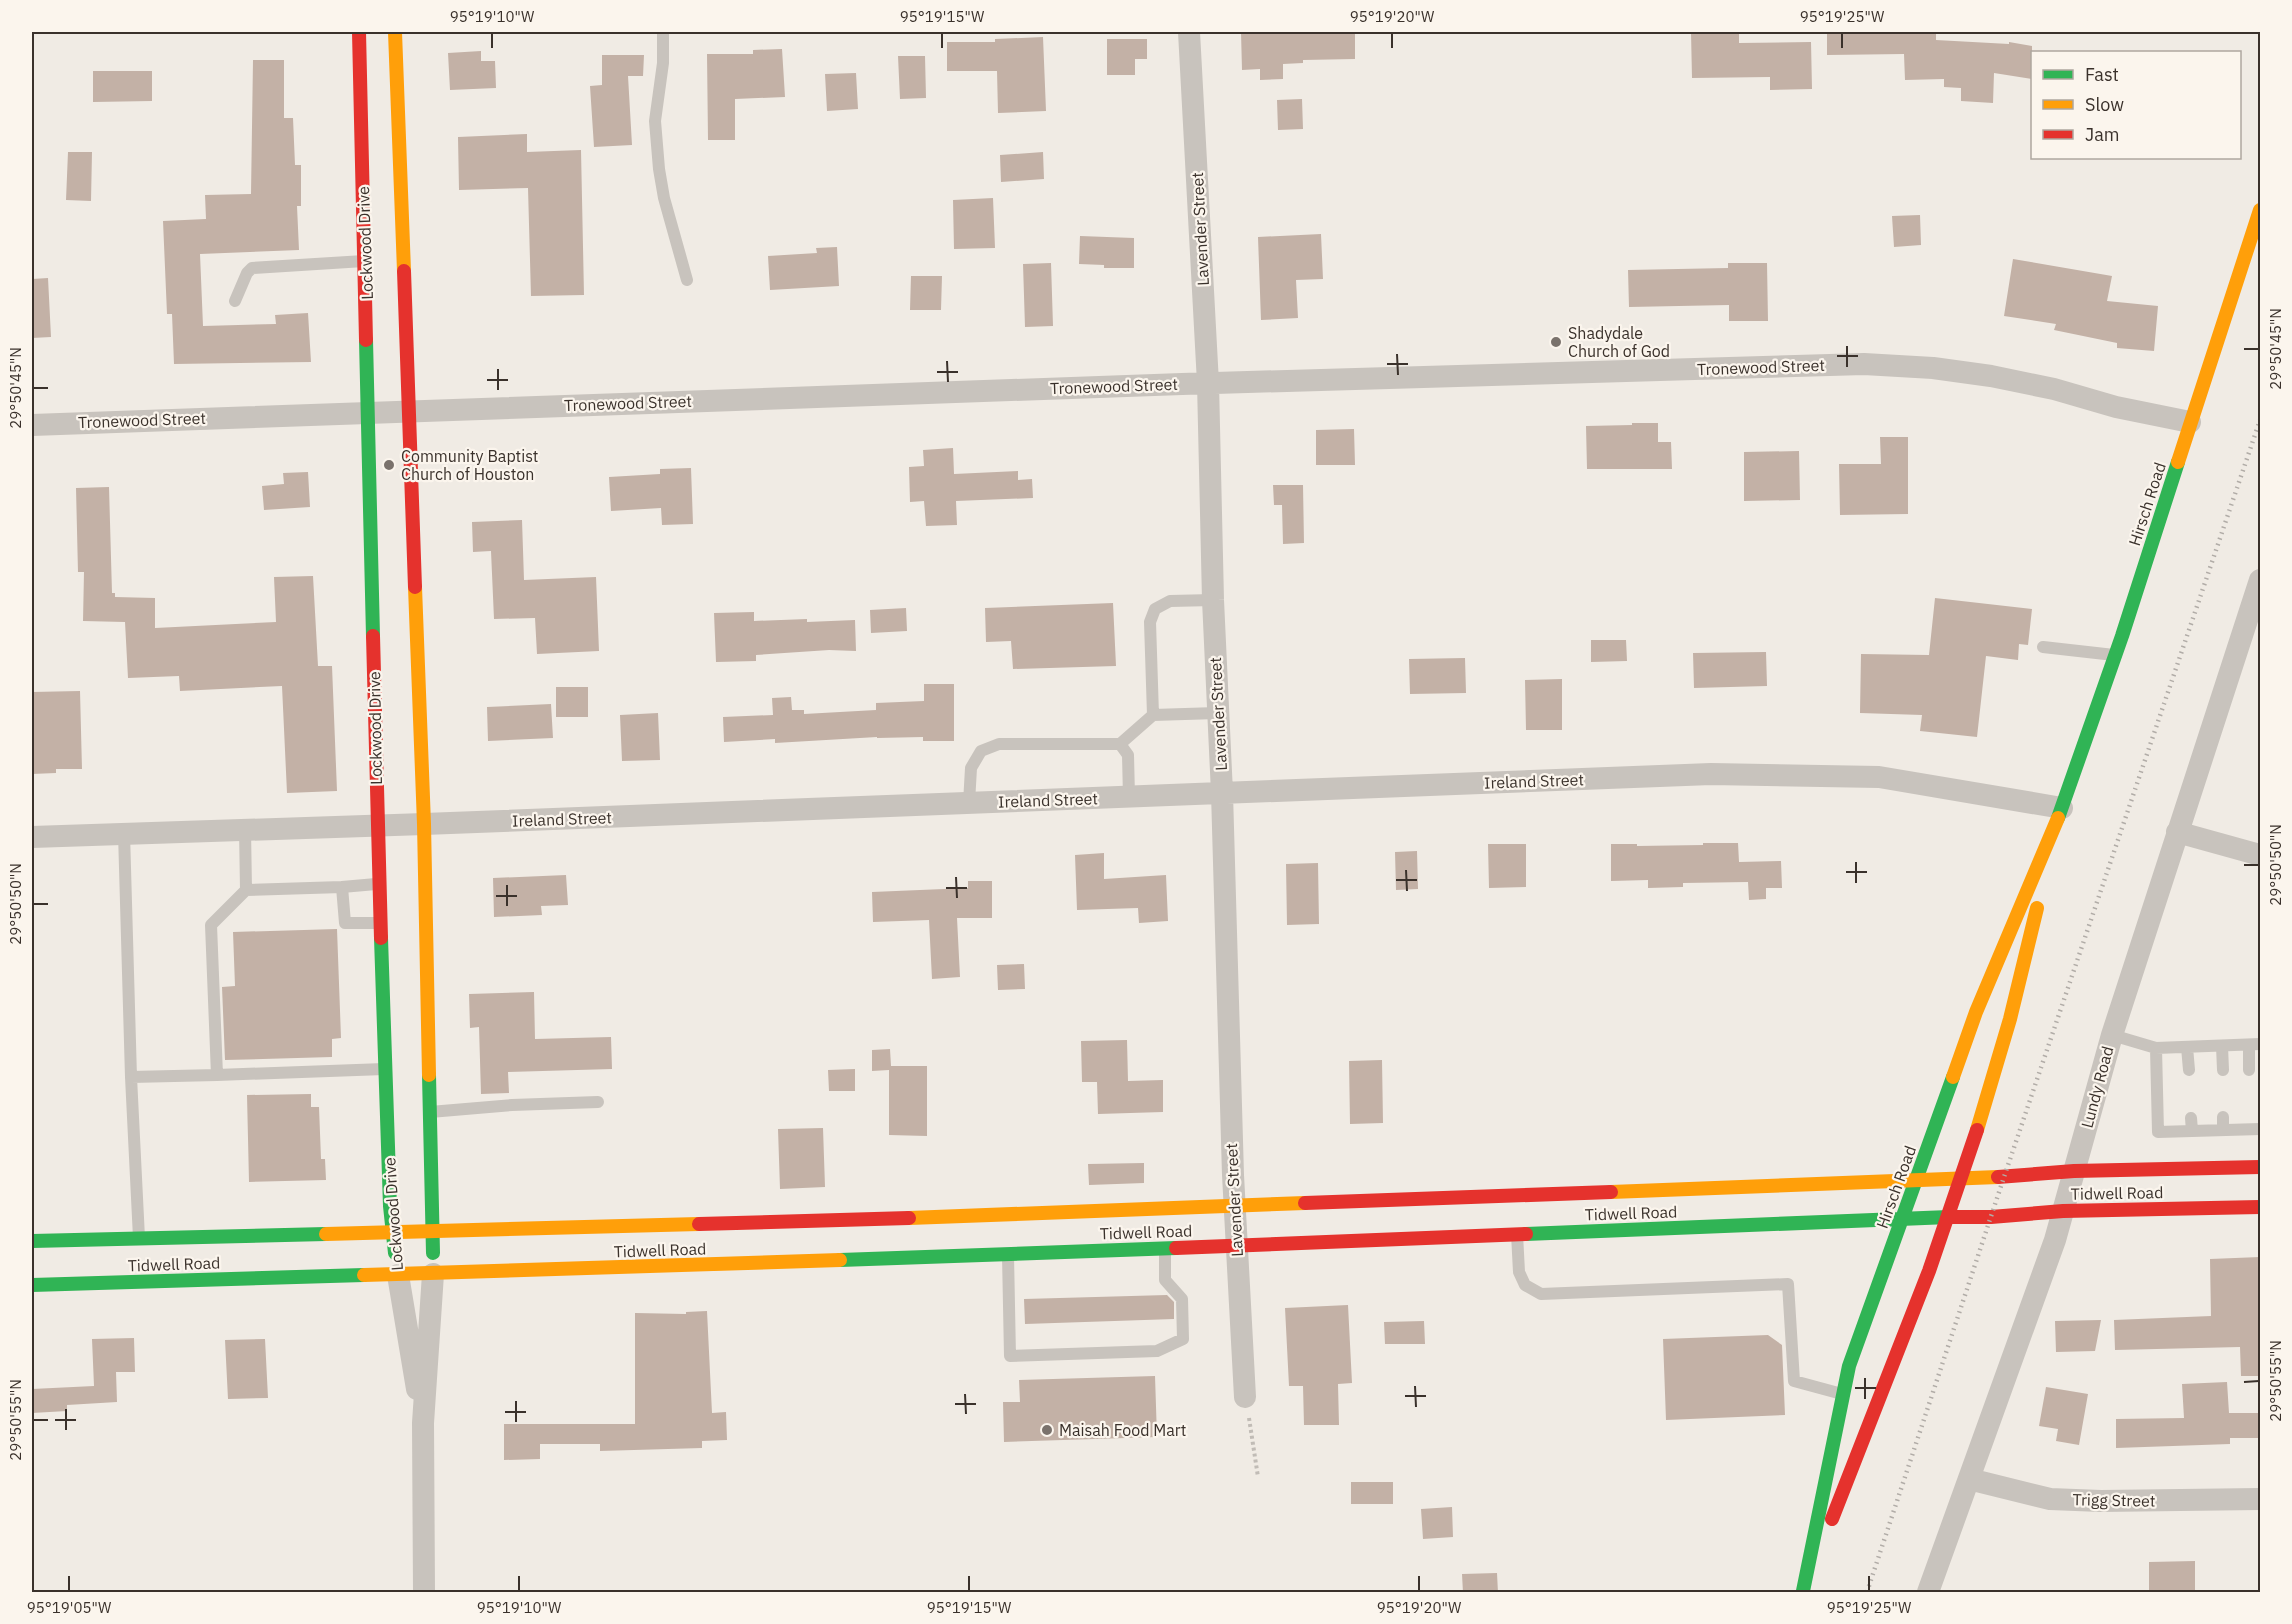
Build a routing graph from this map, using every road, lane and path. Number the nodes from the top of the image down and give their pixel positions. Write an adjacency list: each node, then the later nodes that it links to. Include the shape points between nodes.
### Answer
1 (359, 32): 6 (main road, Lockwood Drive)
2 (395, 32): 10 (main road, Lockwood Drive)
3 (663, 32): 7 (lane, via 655,121 659,169)
4 (1190, 32): 9 (street, Lavender Street)
5 (2260, 210): 12 (main road, Hirsch Road)
6 (365, 261): 8 (lane, via 252,268); 11 (main road, Lockwood Drive)
7 (687, 280)
8 (235, 301)
9 (1208, 383): 10 (street, Tronewood Street); 12 (street, Tronewood Street, via 1864,364 1991,376); 15 (street, Lavender Street)
10 (409, 410): 11 (street, Tronewood Street); 25 (main road, Lockwood Drive)
11 (369, 412): 13 (street, Tronewood Street); 26 (main road, Lockwood Drive)
12 (2190, 422): 17 (main road, Hirsch Road)
13 (32, 425)
14 (2260, 580): 28 (street, Lundy Road)
15 (1213, 600): 18 (street, Lavender Street); 19 (lane, via 1170,601 1155,609 1150,622)
16 (2043, 647): 17 (lane)
17 (2115, 655): 24 (main road, Hirsch Road)
18 (1217, 714): 19 (lane); 21 (street, Lavender Street)
19 (1153, 715): 20 (lane)
20 (1120, 744): 22 (lane, via 1128,755); 23 (lane, via 999,744 981,751 970,768)
21 (1222, 793): 22 (street, Ireland Street); 24 (street, Ireland Street, via 1711,774 1879,777); 57 (street, Lavender Street)
22 (1130, 797): 23 (street, Ireland Street)
23 (969, 803): 25 (street, Ireland Street)
24 (2062, 808): 54 (main road, Hirsch Road, via 2010,1020); 55 (main road, Hirsch Road, via 1976,1012)
25 (424, 824): 26 (street, Ireland Street); 48 (main road, Lockwood Drive)
26 (377, 825): 27 (street, Ireland Street); 32 (main road, Lockwood Drive)
27 (245, 829): 29 (street, Ireland Street); 34 (lane)
28 (2176, 832): 31 (street); 36 (street, Lundy Road)
29 (124, 833): 30 (street, Ireland Street); 46 (lane)
30 (32, 837)
31 (2260, 855)
32 (379, 884): 33 (lane); 35 (main road, Lockwood Drive)
33 (342, 887): 34 (lane); 35 (lane, via 345,923)
34 (246, 890): 45 (lane, via 211,925)
35 (380, 922): 41 (main road, Lockwood Drive)
36 (2112, 1035): 40 (lane); 53 (street, Lundy Road)
37 (2255, 1045): 38 (lane); 44 (lane)
38 (2222, 1046): 39 (lane); 43 (lane)
39 (2187, 1047): 40 (lane); 42 (lane)
40 (2156, 1048): 51 (lane, via 2158,1132)
41 (385, 1069): 45 (lane); 64 (main road, Lockwood Drive)
42 (2188, 1070)
43 (2223, 1070)
44 (2249, 1070)
45 (217, 1075): 46 (lane)
46 (131, 1077): 65 (lane)
47 (598, 1102): 48 (lane, via 512,1104)
48 (429, 1112): 63 (main road, Lockwood Drive)
49 (2191, 1118): 51 (lane)
50 (2254, 1125): 51 (lane, via 2223,1124)
51 (2192, 1131)
52 (2260, 1167): 53 (main road, Tidwell Road)
53 (2074, 1171): 54 (main road, Tidwell Road); 59 (street, Lundy Road)
54 (1961, 1178): 55 (main road, Tidwell Road); 61 (main road, Hirsch Road)
55 (1916, 1180): 56 (main road, Tidwell Road); 60 (main road, Hirsch Road)
56 (1514, 1194): 57 (main road, Tidwell Road); 62 (main road)
57 (1234, 1204): 63 (main road, Tidwell Road, via 821,1226); 67 (street, Lavender Street)
58 (2260, 1207): 59 (main road, Tidwell Road)
59 (2063, 1211): 61 (main road, Tidwell Road); 77 (street, Lundy Road)
60 (1902, 1218): 61 (main road, Tidwell Road); 62 (main road, Tidwell Road); 73 (main road, Hirsch Road, via 1849,1366)
61 (1947, 1218): 79 (main road, Hirsch Road, via 1888,1382)
62 (1516, 1224): 67 (main road, Tidwell Road); 73 (lane, via 1524,1285 1540,1294 1788,1284 1794,1381)
63 (432, 1232): 64 (main road, Tidwell Road); 70 (main road, Lockwood Drive)
64 (393, 1233): 65 (main road, Tidwell Road); 71 (main road, Lockwood Drive)
65 (139, 1239): 66 (main road, Tidwell Road)
66 (32, 1241)
67 (1236, 1246): 68 (main road, Tidwell Road); 74 (street, Lavender Street)
68 (1165, 1248): 69 (main road, Tidwell Road); 69 (lane, via 1166,1280 1182,1299 1183,1339 1157,1351 1022,1356 1010,1356)
69 (1008, 1253): 70 (main road, Tidwell Road, via 822,1255)
70 (434, 1274): 71 (main road, Tidwell Road); 75 (street, Lockwood Drive)
71 (398, 1275): 72 (main road, Tidwell Road); 75 (street, Lockwood Drive)
72 (32, 1285)
73 (1843, 1394): 79 (main road, Hirsch Road)
74 (1245, 1397): 76 (path)
75 (423, 1423): 80 (street, Lockwood Drive)
76 (1258, 1476)
77 (1969, 1479): 78 (street, Trigg Street, via 2050,1499); 81 (street, Lundy Road)
78 (2260, 1499)
79 (1802, 1592)
80 (424, 1593)
81 (1928, 1593)

